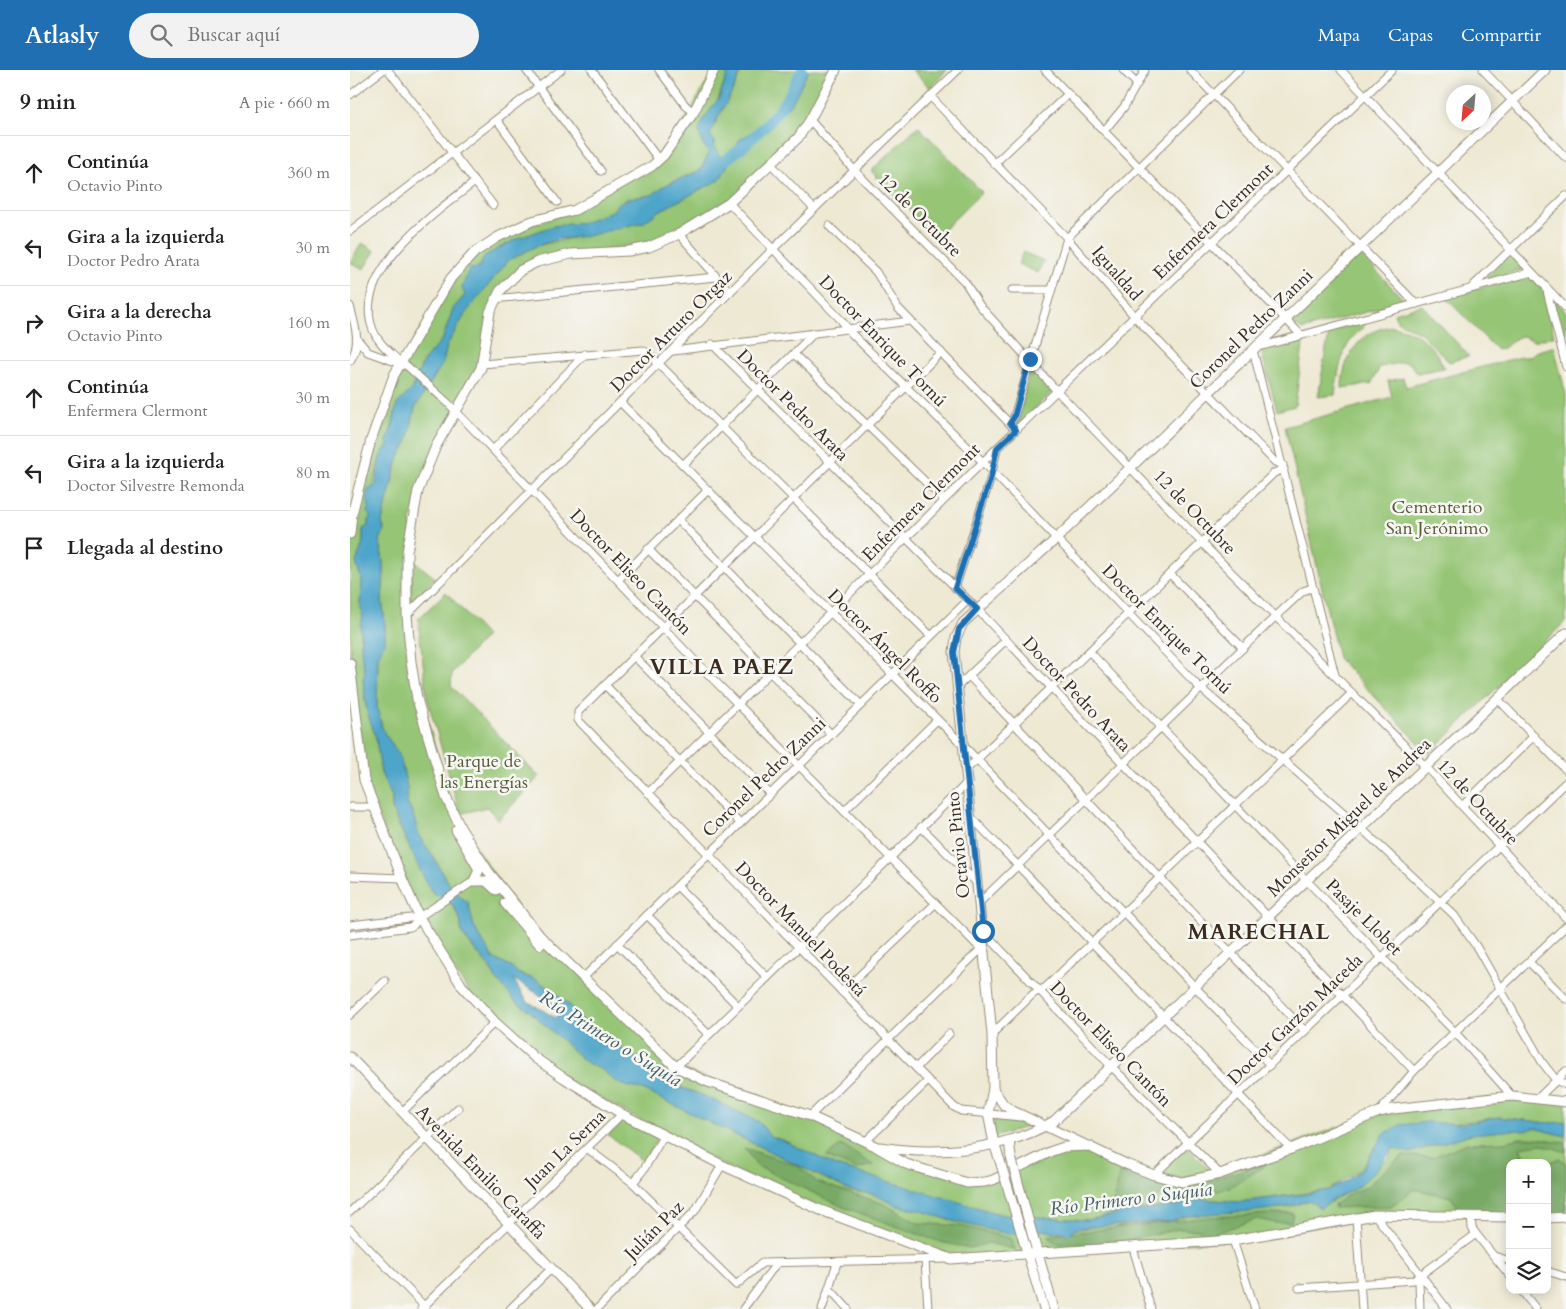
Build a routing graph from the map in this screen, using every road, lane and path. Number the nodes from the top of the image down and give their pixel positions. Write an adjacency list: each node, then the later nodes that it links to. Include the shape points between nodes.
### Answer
1 (383, 70): 21 (street)
2 (388, 70): 31 (street)
3 (526, 70): 20 (street)
4 (561, 70): 20 (street)
5 (592, 70): 33 (street)
6 (659, 70): 27 (street)
7 (714, 70): 27 (main road)
8 (836, 70): 29 (main road)
9 (958, 70): 24 (street, Doctor Arturo Orgaz)
10 (1045, 70): 22 (street)
11 (1124, 70): 19 (street)
12 (1145, 70): 19 (street)
13 (1190, 70): 23 (street)
14 (1239, 70): 23 (street)
15 (1340, 70): 25 (street)
16 (1392, 70): 25 (street, Enfermera Clermont)
17 (1483, 70): 26 (street)
18 (1545, 70): 26 (main road, Coronel Pedro Zanni)
19 (1137, 84): 30 (street, via 1124,107)
20 (539, 87): 28 (street); 38 (street)
21 (350, 94)
22 (1068, 94): 30 (street); 35 (street)
23 (1213, 94): 36 (street); 39 (street)
24 (931, 96): 35 (street, Igualdad); 37 (street, Doctor Arturo Orgaz)
25 (1365, 96): 39 (street, Enfermera Clermont); 40 (street)
26 (1512, 101): 32 (street); 40 (main road, Coronel Pedro Zanni)
27 (694, 112): 33 (main road)
28 (497, 120): 31 (street); 43 (street)
29 (810, 120): 34 (main road, via 798,138); 37 (street, 12 de Octubre)
30 (1104, 131): 36 (street)
31 (454, 153): 41 (street); 48 (street)
32 (1566, 158)
33 (659, 160): 82 (main road, via 629,181 575,210 522,226 475,252 451,278)
34 (771, 164): 44 (main road); 46 (street)
35 (994, 164): 50 (street, Igualdad)
36 (1138, 167): 50 (street); 51 (street)
37 (854, 170): 46 (street, Doctor Arturo Orgaz); 80 (street, 12 de Octubre, via 965,282 980,306)
38 (601, 171)
39 (1287, 171): 51 (street, Enfermera Clermont); 52 (street)
40 (1438, 172): 52 (main road, Coronel Pedro Zanni); 53 (street)
41 (475, 182): 45 (street); 82 (street, Doctor Eliseo Cantón, via 413,231 379,278 370,303 372,329 377,339)
42 (1566, 196): 53 (street)
43 (557, 202)
44 (729, 203): 49 (main road); 54 (street, Doctor Enrique Tornú)
45 (494, 205)
46 (814, 209): 54 (street, Doctor Arturo Orgaz)
47 (828, 226): 68 (street, via 876,272)
48 (350, 231)
49 (679, 234): 56 (street); 62 (main road, via 640,249 572,254 537,262 521,270)
50 (1067, 238): 60 (street); 66 (street, Igualdad)
51 (1211, 243): 66 (street, Enfermera Clermont); 67 (street)
52 (1361, 247): 63 (street); 67 (main road, Coronel Pedro Zanni)
53 (1510, 248): 55 (street); 57 (street)
54 (773, 249): 61 (street, Doctor Arturo Orgaz); 69 (street, Doctor Enrique Tornú)
55 (1532, 272): 57 (street); 58 (street)
56 (716, 277): 61 (street); 62 (street)
57 (1473, 286): 63 (street)
58 (1546, 286): 65 (street); 73 (street)
59 (1012, 290): 60 (street)
60 (1050, 290): 80 (street)
61 (730, 292): 76 (street, Doctor Arturo Orgaz)
62 (494, 299): 83 (main road)
63 (1416, 304): 71 (street)
64 (350, 306): 72 (street)
65 (1566, 308)
66 (1135, 317): 88 (street, Enfermera Clermont); 89 (street, Igualdad)
67 (1285, 319): 71 (street); 75 (main road, Coronel Pedro Zanni)
68 (910, 321): 69 (street); 77 (street)
69 (848, 328): 70 (street); 86 (street, Doctor Enrique Tornú)
70 (814, 333): 74 (street); 79 (street)
71 (1301, 335): 75 (street)
72 (358, 340): 81 (street); 82 (street, via 368,352)
73 (1561, 340): 85 (street)
74 (712, 344): 76 (street); 87 (street, Doctor Pedro Arata)
75 (1254, 349): 89 (main road, Coronel Pedro Zanni); 101 (street)
76 (673, 351): 84 (street, Doctor Arturo Orgaz)
77 (941, 352): 86 (street); 92 (street)
78 (585, 354): 83 (street); 84 (street, via 643,350); 97 (street)
79 (794, 354): 87 (street); 93 (street)
80 (1030, 359): 88 (street, 12 de Octubre); 92 (street)
81 (350, 361)
82 (403, 364): 91 (street, Doctor Eliseo Cantón); 109 (main road, via 374,429 352,514)
83 (482, 364): 91 (main road)
84 (660, 364): 90 (street, Doctor Arturo Orgaz); 94 (street)
85 (1566, 367)
86 (906, 387): 93 (street); 99 (street, Doctor Enrique Tornú)
87 (758, 390): 94 (street); 98 (street, Doctor Pedro Arata)
88 (1057, 391): 95 (street, Enfermera Clermont); 102 (street, 12 de Octubre)
89 (1208, 393): 101 (street, Igualdad); 102 (main road, Coronel Pedro Zanni)
90 (621, 403): 100 (street, Doctor Ángel Roffo); 104 (street, Doctor Arturo Orgaz)
91 (455, 410): 97 (street, Doctor Eliseo Cantón); 126 (main road, via 430,457 413,513 407,552)
92 (1010, 423): 95 (street)
93 (867, 425): 98 (street); 107 (street)
94 (722, 426): 100 (street); 106 (street)
95 (1016, 430): 96 (street, Enfermera Clermont)
96 (997, 448): 99 (street, Enfermera Clermont); 103 (street)
97 (493, 450): 104 (street, Doctor Eliseo Cantón)
98 (830, 462): 106 (street); 111 (street, Doctor Pedro Arata)
99 (983, 462): 103 (street, Doctor Enrique Tornú); 107 (street, Enfermera Clermont)
100 (683, 465): 105 (street, Doctor Ángel Roffo)
101 (1283, 467): 113 (street); 120 (street)
102 (1130, 468): 112 (main road, Coronel Pedro Zanni); 113 (street, 12 de Octubre)
103 (992, 472): 112 (street, Doctor Enrique Tornú); 119 (street)
104 (532, 490): 118 (street, Doctor Eliseo Cantón); 126 (street, Doctor Arturo Orgaz)
105 (708, 490): 108 (street); 110 (street, Doctor Ángel Roffo)
106 (793, 498): 110 (street); 116 (street)
107 (944, 500): 111 (street, Enfermera Clermont)
108 (678, 520): 114 (street); 115 (street)
109 (350, 534)
110 (754, 537): 115 (street); 124 (street, Doctor Ángel Roffo)
111 (906, 538): 116 (street, Enfermera Clermont); 119 (street, Doctor Pedro Arata)
112 (1056, 539): 123 (main road, Coronel Pedro Zanni); 125 (street, Doctor Enrique Tornú)
113 (1203, 544): 117 (street); 127 (street, 12 de Octubre)
114 (648, 549): 118 (street); 121 (street)
115 (724, 567): 121 (street); 132 (street)
116 (869, 574): 124 (street, Enfermera Clermont); 130 (street)
117 (1170, 575): 125 (street); 133 (street)
118 (618, 580): 128 (street, Doctor Eliseo Cantón)
119 (955, 588): 122 (street, Doctor Pedro Arata)
120 (1312, 588): 127 (street, via 1303,591); 139 (street)
121 (694, 596): 128 (street); 137 (street)
122 (968, 600): 123 (street, Doctor Pedro Arata); 130 (street, Coronel Pedro Zanni)
123 (977, 609): 131 (street, Doctor Pedro Arata); 142 (main road, Octavio Pinto, via 963,623 956,638)
124 (830, 613): 132 (street, Enfermera Clermont); 138 (street, Doctor Ángel Roffo)
125 (1129, 614): 134 (street); 144 (street, Doctor Enrique Tornú)
126 (407, 615): 168 (main road, via 417,699)
127 (1276, 616): 133 (street); 139 (street, 12 de Octubre)
128 (663, 627): 135 (street); 147 (street, Doctor Eliseo Cantón)
129 (1566, 633): 146 (main road, Monseñor Miguel de Andrea)
130 (931, 636): 138 (street, Coronel Pedro Zanni)
131 (1006, 640): 140 (street); 143 (street, Doctor Pedro Arata)
132 (800, 643): 137 (street, Enfermera Clermont); 148 (street)
133 (1243, 648): 144 (street)
134 (1090, 652): 143 (street); 151 (street, Pasaje Llobet)
135 (634, 656): 141 (street); 152 (street)
136 (350, 663): 173 (main road, via 363,775)
137 (770, 672): 147 (street, Enfermera Clermont); 153 (street)
138 (892, 674): 148 (street, Coronel Pedro Zanni); 149 (street, Doctor Ángel Roffo)
139 (1335, 675): 145 (street, 12 de Octubre)
140 (969, 676): 142 (street); 150 (street)
141 (605, 685): 158 (street); 166 (street, Doctor Manuel Podestá, via 578,712 578,720)
142 (957, 687): 155 (main road, Octavio Pinto)
143 (1052, 688): 150 (street); 159 (street, Doctor Pedro Arata)
144 (1202, 688): 151 (street); 156 (street, Doctor Enrique Tornú)
145 (1352, 692): 156 (street); 161 (street, 12 de Octubre)
146 (1497, 698): 154 (street); 161 (main road, Monseñor Miguel de Andrea)
147 (738, 704): 152 (street, Enfermera Clermont); 160 (street, Doctor Eliseo Cantón)
148 (861, 705): 153 (street, Coronel Pedro Zanni)
149 (937, 720): 155 (street, Doctor Ángel Roffo); 174 (street)
150 (1014, 725): 157 (street); 169 (street)
151 (1162, 728): 159 (street); 170 (street, Pasaje Llobet)
152 (709, 732): 158 (street, Enfermera Clermont); 167 (street)
153 (831, 734): 160 (street, Coronel Pedro Zanni)
154 (1534, 736): 163 (street); 171 (street)
155 (964, 746): 157 (street, Doctor Ángel Roffo); 162 (main road, Octavio Pinto)
156 (1283, 759): 170 (street); 178 (street, Doctor Enrique Tornú)
157 (977, 760): 162 (street); 179 (street, Doctor Ángel Roffo)
158 (680, 762): 166 (street, Enfermera Clermont); 176 (street)
159 (1124, 765): 169 (street); 180 (street, Doctor Pedro Arata)
160 (799, 766): 167 (street, Coronel Pedro Zanni); 174 (street, Doctor Eliseo Cantón)
161 (1425, 766): 171 (street, 12 de Octubre); 178 (main road, Monseñor Miguel de Andrea)
162 (966, 770): 164 (main road, Octavio Pinto)
163 (1566, 770)
164 (968, 782): 175 (main road, Octavio Pinto); 177 (street)
165 (1566, 782): 181 (street, Doctor Garzón Maceda)
166 (648, 793): 182 (street, Doctor Manuel Podestá)
167 (770, 794): 176 (street, Coronel Pedro Zanni)
168 (446, 797): 188 (main road, via 452,821 479,870); 211 (main road, via 461,829 528,924)
169 (1086, 801): 179 (street); 187 (street)
170 (1235, 805): 180 (street); 189 (street, Pasaje Llobet)
171 (1462, 806): 181 (street, 12 de Octubre)
172 (350, 807): 173 (street)
173 (375, 807): 186 (main road)
174 (844, 811): 183 (street, Doctor Eliseo Cantón)
175 (972, 818): 184 (street); 190 (main road, Octavio Pinto)
176 (740, 823): 182 (street, Coronel Pedro Zanni)
177 (921, 827): 183 (street); 190 (street)
178 (1361, 828): 189 (main road, Monseñor Miguel de Andrea); 192 (street, Doctor Enrique Tornú)
179 (1050, 837): 184 (street); 195 (street, Doctor Ángel Roffo)
180 (1197, 842): 187 (street); 198 (street, Doctor Pedro Arata)
181 (1499, 846): 192 (street, Doctor Garzón Maceda); 199 (street, 12 de Octubre)
182 (708, 855): 191 (street, Coronel Pedro Zanni); 206 (street, Doctor Manuel Podestá)
183 (890, 858): 194 (street, Doctor Eliseo Cantón); 206 (street)
184 (1019, 867): 193 (street); 204 (street)
185 (350, 876): 186 (street)
186 (402, 878): 196 (main road)
187 (1159, 878): 195 (street); 208 (street)
188 (476, 880): 196 (street); 214 (main road, via 490,883 529,934 584,984)
189 (1307, 881): 198 (main road, Monseñor Miguel de Andrea); 209 (street, Pasaje Llobet)
190 (979, 885): 193 (main road, Octavio Pinto)
191 (677, 886): 197 (street, Coronel Pedro Zanni); 212 (street)
192 (1440, 901): 209 (street, Doctor Garzón Maceda); 216 (street, Doctor Enrique Tornú, via 1465,929)
193 (980, 902): 202 (main road, Octavio Pinto)
194 (935, 904): 207 (street, Doctor Eliseo Cantón); 218 (street)
195 (1123, 913): 204 (street); 215 (street, Doctor Ángel Roffo)
196 (423, 915): 200 (street); 203 (street, via 410,927); 224 (main road, via 462,986)
197 (647, 915): 205 (street, Coronel Pedro Zanni); 221 (street)
198 (1269, 918): 208 (main road, Monseñor Miguel de Andrea); 219 (street, Doctor Pedro Arata)
199 (1566, 918)
200 (350, 925)
201 (1566, 926): 210 (street)
202 (983, 931): 207 (main road, Octavio Pinto); 217 (street, Doctor Eliseo Cantón)
203 (350, 935)
204 (1092, 943): 217 (street); 223 (street)
205 (617, 944): 211 (street, Coronel Pedro Zanni); 227 (street)
206 (798, 947): 212 (street); 218 (street, Doctor Manuel Podestá)
207 (983, 948): 229 (main road, Octavio Pinto); 230 (street)
208 (1231, 954): 215 (main road, Monseñor Miguel de Andrea); 226 (street)
209 (1382, 956): 219 (street, Doctor Garzón Maceda); 225 (street, Pasaje Llobet)
210 (1529, 962): 216 (street); 220 (street)
211 (584, 977): 214 (main road)
212 (766, 977): 221 (street)
213 (385, 981): 222 (street)
214 (595, 988): 233 (main road)
215 (1195, 988): 223 (main road, Monseñor Miguel de Andrea); 232 (street, Doctor Ángel Roffo)
216 (1500, 988): 225 (street); 238 (street, Doctor Enrique Tornú, via 1542,1062)
217 (1040, 991): 229 (street); 234 (street, Doctor Eliseo Cantón)
218 (842, 992): 230 (street, Doctor Manuel Podestá)
219 (1343, 994): 226 (street, Doctor Garzón Maceda); 236 (street, Doctor Pedro Arata)
220 (1566, 999)
221 (737, 1006): 227 (street)
222 (350, 1015)
223 (1164, 1018): 234 (main road, Monseñor Miguel de Andrea); 242 (street)
224 (495, 1022): 247 (street); 250 (main road, via 557,1073)
225 (1454, 1031): 236 (street); 243 (street, Pasaje Llobet)
226 (1305, 1032): 232 (street, Doctor Garzón Maceda)
227 (708, 1034): 233 (street)
228 (949, 1034): 235 (street)
229 (992, 1034): 241 (main road, Octavio Pinto)
230 (889, 1040): 235 (street, Doctor Manuel Podestá); 251 (street)
231 (350, 1057): 247 (main road, Avenida Emilio Caraffa)
232 (1270, 1065): 242 (street, Doctor Garzón Maceda)
233 (676, 1067): 251 (main road, via 708,1082)
234 (1112, 1067): 253 (main road, Monseñor Miguel de Andrea); 258 (street, Doctor Eliseo Cantón)
235 (916, 1068): 239 (street, Doctor Manuel Podestá)
236 (1414, 1071): 248 (street)
237 (1566, 1071): 238 (street)
238 (1556, 1080): 240 (street); 244 (street)
239 (928, 1081): 249 (street, Doctor Manuel Podestá, via 961,1111); 257 (street)
240 (1566, 1084)
241 (993, 1089): 249 (main road, Octavio Pinto); 252 (main road, via 1004,1105)
242 (1238, 1095): 258 (street, Doctor Garzón Maceda); 263 (street)
243 (1512, 1096): 244 (main road); 248 (main road)
244 (1538, 1099): 245 (main road)
245 (1566, 1102)
246 (458, 1108): 255 (street)
247 (402, 1112): 255 (main road, Avenida Emilio Caraffa)
248 (1379, 1112): 263 (main road)
249 (988, 1113): 252 (street, Doctor Manuel Podestá); 259 (main road, Octavio Pinto)
250 (622, 1114): 254 (main road); 262 (street, Juan La Serna)
251 (810, 1116): 257 (main road)
252 (1028, 1118): 253 (main road)
253 (1045, 1126): 256 (main road, Monseñor Miguel de Andrea); 261 (main road)
254 (664, 1135): 264 (main road); 267 (street)
255 (427, 1138): 268 (street); 275 (main road, Avenida Emilio Caraffa)
256 (1009, 1140): 259 (main road, Monseñor Miguel de Andrea); 281 (main road, bridge)
257 (865, 1142): 260 (main road)
258 (1187, 1143): 265 (street, Doctor Eliseo Cantón); 266 (street, Doctor Garzón Maceda)
259 (994, 1144): 260 (main road, Monseñor Miguel de Andrea, via 922,1151); 282 (main road, Octavio Pinto, bridge)
260 (875, 1146): 261 (main road, via 906,1164 967,1183 993,1180 1064,1147)
261 (1090, 1146): 266 (main road)
262 (588, 1149): 267 (street); 275 (street, Juan La Serna)
263 (1291, 1149): 265 (main road)
264 (722, 1165): 276 (street, Julián Paz, via 700,1204); 284 (main road, via 818,1208)
265 (1220, 1174): 266 (main road, via 1182,1182)
266 (1154, 1175)
267 (633, 1183): 276 (street)
268 (350, 1212)
269 (1374, 1215): 270 (main road); 271 (main road); 292 (street)
270 (1471, 1216): 272 (main road); 278 (street)
271 (1356, 1217): 279 (main road); 294 (street)
272 (1506, 1217)
273 (1566, 1217): 274 (main road)
274 (1551, 1218)
275 (509, 1224): 289 (main road, Avenida Emilio Caraffa); 298 (street, Juan La Serna)
276 (679, 1227): 288 (street, via 733,1284 739,1285 760,1264); 301 (street, Julián Paz)
277 (350, 1229): 298 (street)
278 (1476, 1234): 283 (street); 292 (street)
279 (1233, 1240): 280 (main road); 309 (street)
280 (1133, 1248): 281 (main road); 308 (street)
281 (1037, 1251): 282 (main road); 307 (main road)
282 (1027, 1252): 284 (main road); 306 (main road, Octavio Pinto)
283 (1494, 1256): 286 (street); 290 (street)
284 (951, 1258): 285 (street)
285 (925, 1260): 287 (street); 305 (street)
286 (1506, 1260)
287 (837, 1263): 288 (street); 295 (street)
288 (776, 1264): 302 (street)
289 (552, 1269): 299 (street); 300 (main road, Avenida Emilio Caraffa)
290 (1506, 1271)
291 (1551, 1272): 293 (street)
292 (1422, 1276): 294 (street, via 1414,1280); 311 (street, via 1419,1282); 312 (street)
293 (1566, 1277)
294 (1360, 1284): 296 (street); 310 (street)
295 (829, 1288): 303 (street); 304 (street)
296 (1299, 1288)
297 (1524, 1294): 313 (street)
298 (424, 1308)
299 (510, 1309)
300 (590, 1309)
301 (597, 1309)
302 (743, 1309)
303 (822, 1309)
304 (848, 1309)
305 (928, 1309)
306 (1044, 1309)
307 (1054, 1309)
308 (1151, 1309)
309 (1255, 1309)
310 (1362, 1309)
311 (1420, 1309)
312 (1447, 1309)
313 (1536, 1309)

